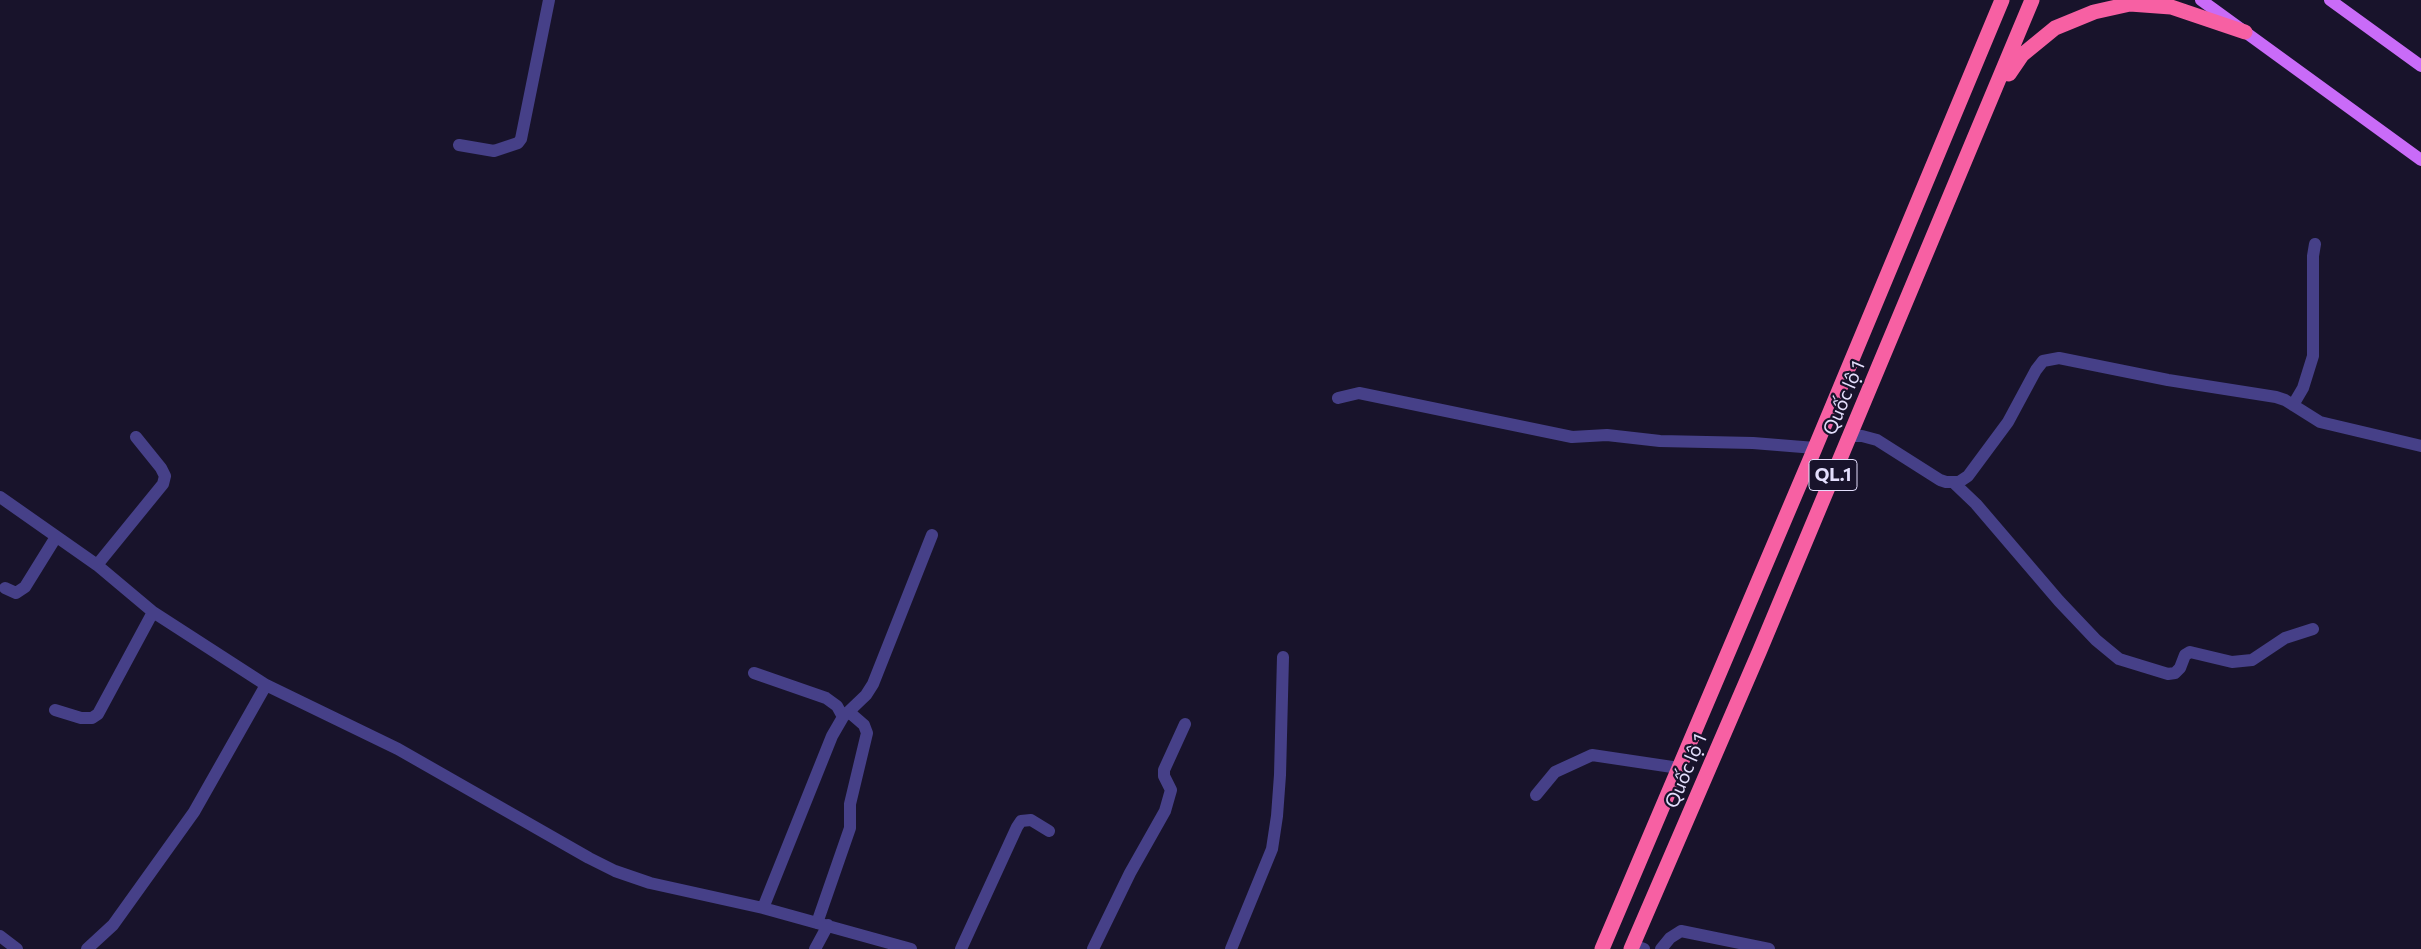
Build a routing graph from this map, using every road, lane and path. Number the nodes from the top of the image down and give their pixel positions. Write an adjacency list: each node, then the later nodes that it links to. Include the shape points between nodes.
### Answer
1 (549, 0): 9 (street, via 521,139 494,151)
2 (2002, 0): 17 (highway, Quốc lộ 1 / QL.1)
3 (2032, 0): 8 (highway, Quốc lộ 1 / QL.1)
4 (2200, 0): 6 (main road)
5 (2330, 0): 7 (main road)
6 (2245, 32): 8 (highway, via 2171,7 2130,4 2094,12 2055,28 2022,55); 10 (main road)
7 (2421, 66)
8 (1988, 106): 14 (highway, Quốc lộ 1 / QL.1)
9 (459, 145)
10 (2421, 160)
11 (2315, 244): 13 (street, via 2312,256 2313,356 2304,388)
12 (1338, 398): 17 (street, via 1359,393 1572,437 1607,435 1660,441)
13 (2293, 405): 16 (street, via 2320,422); 18 (street, via 2276,397 2168,380 2080,360 2050,359 2036,370 2008,422 1968,476)
14 (1850, 436): 18 (street, via 1877,440 1940,480); 38 (highway, Quốc lộ 1 / QL.1)
15 (136, 437): 22 (street, via 161,468 165,476 163,484)
16 (2421, 446)
17 (1815, 448): 32 (highway, Quốc lộ 1 / QL.1)
18 (1954, 482): 25 (street, via 2083,627 2119,659 2168,674 2175,673 2190,652 2232,662 2252,660 2284,638)
19 (0, 497): 21 (street)
20 (932, 534): 30 (street, via 873,684)
21 (56, 537): 22 (street); 23 (street, via 25,587 16,593)
22 (97, 565): 24 (street)
23 (5, 588)
24 (153, 612): 28 (street); 29 (street, via 98,714 92,718 81,718)
25 (2313, 629)
26 (1283, 657): 45 (street, via 1279,791 1272,849)
27 (754, 673): 30 (street, via 826,698)
28 (266, 685): 35 (street, via 398,749 615,871 650,883); 40 (street, via 194,812 113,925)
29 (55, 710)
30 (846, 714): 35 (street, via 827,747); 36 (street, via 864,725 867,733 850,804 850,828)
31 (1185, 724): 44 (street, via 1164,770 1170,790 1165,811)
32 (1679, 768): 33 (street, via 1592,755 1555,772); 46 (highway, Quốc lộ 1 / QL.1)
33 (1536, 795)
34 (1049, 831): 43 (street, via 1031,820 1022,821 1017,827)
35 (764, 908): 36 (street)
36 (823, 924): 41 (street); 42 (street)
37 (0, 936): 39 (street)
38 (1636, 948)
39 (17, 949)
40 (87, 949)
41 (815, 949)
42 (910, 949)
43 (961, 949)
44 (1093, 949)
45 (1231, 949)
46 (1602, 949)
47 (1661, 949): 48 (street, via 1681,931)
48 (1770, 949)

